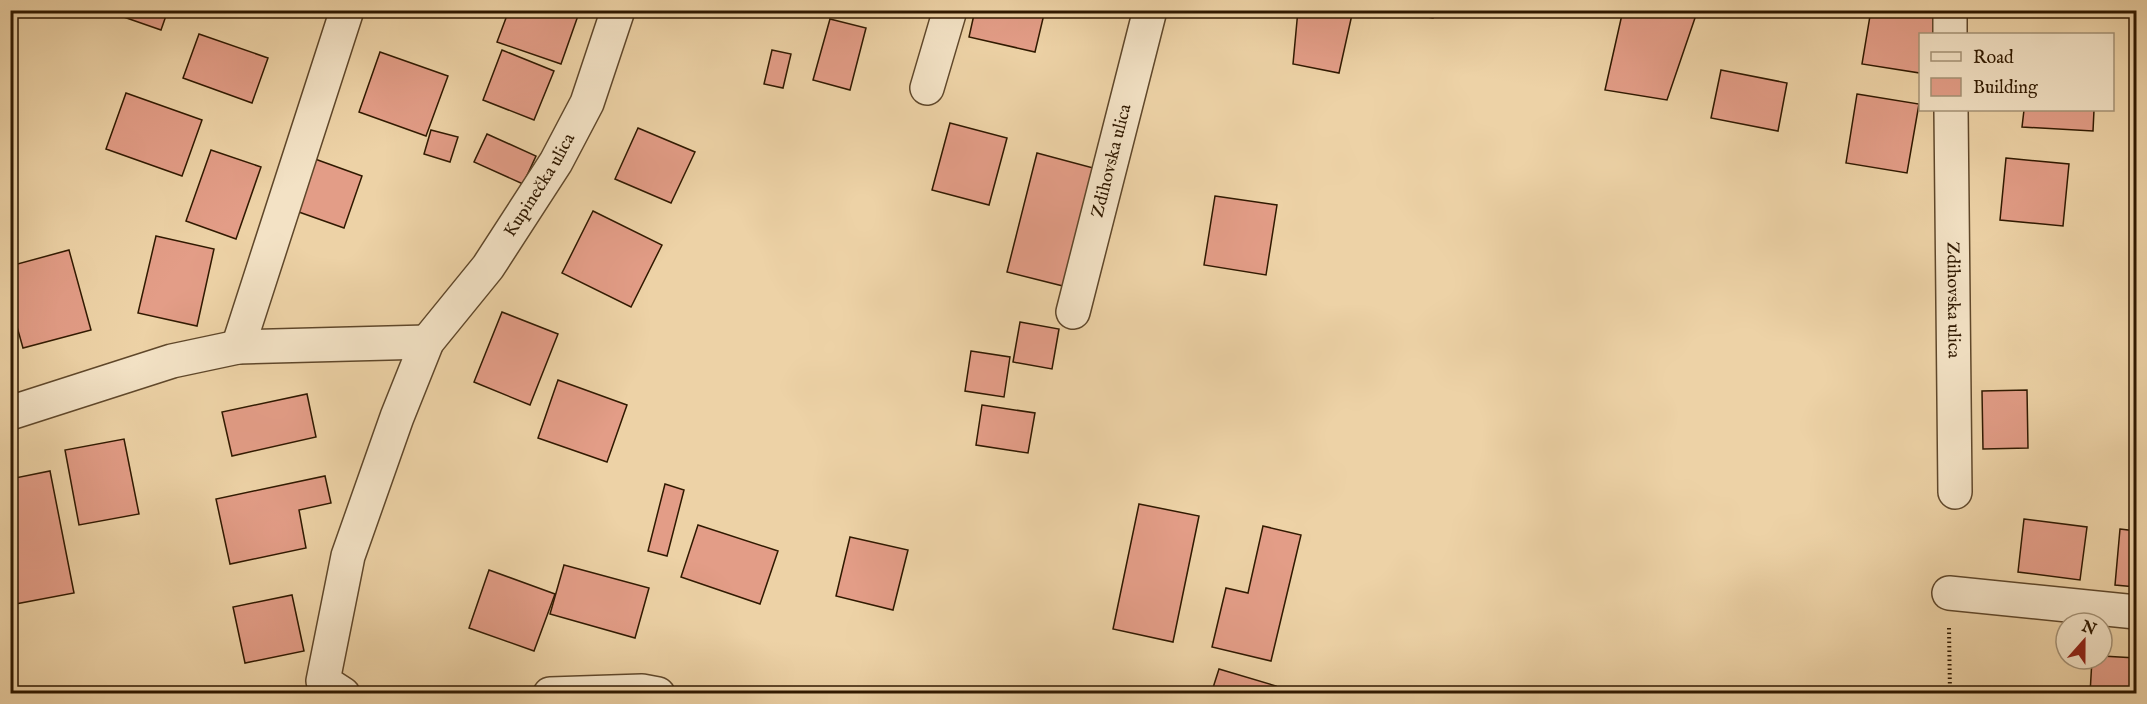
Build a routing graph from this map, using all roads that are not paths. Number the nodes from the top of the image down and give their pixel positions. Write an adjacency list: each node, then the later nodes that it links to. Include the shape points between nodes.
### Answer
1 (347, 10): 11 (street)
2 (618, 10): 10 (street, Kupinečka ulica, via 587,104 556,162 488,267)
3 (950, 10): 7 (street)
4 (1150, 10): 9 (street, Zdihovska ulica)
5 (1950, 10): 6 (street)
6 (1950, 33)
7 (927, 88)
8 (1951, 111): 13 (street, Zdihovska ulica)
9 (1072, 312)
10 (427, 342): 11 (street); 16 (street, Kupinečka ulica, via 348,555)
11 (238, 346): 12 (street, via 172,361)
12 (10, 413)
13 (1955, 492)
14 (1949, 593): 15 (street)
15 (2136, 612)
16 (326, 689)
17 (550, 693): 18 (street)
18 (658, 693)

